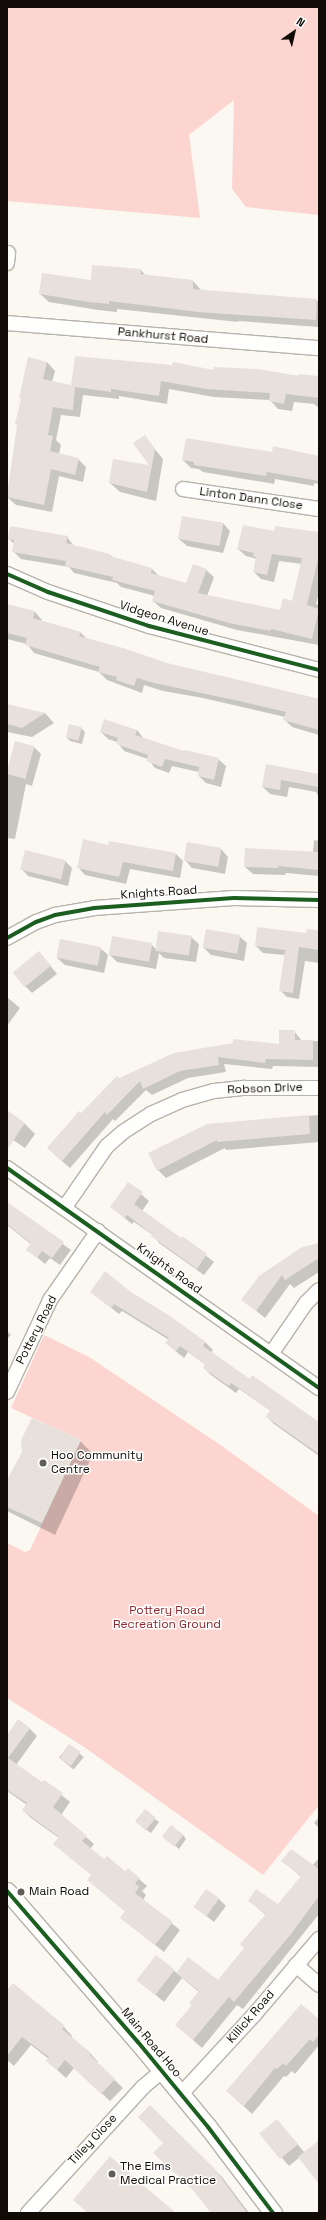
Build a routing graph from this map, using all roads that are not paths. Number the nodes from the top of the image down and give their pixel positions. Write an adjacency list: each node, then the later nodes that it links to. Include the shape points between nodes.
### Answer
1 (7, 323): 2 (street, Pankhurst Road)
2 (319, 348)
3 (183, 489): 4 (street, Linton Dann Close)
4 (319, 509)
5 (7, 574): 6 (street, Vidgeon Avenue, via 48,592 149,626)
6 (319, 670)
7 (319, 900): 8 (street, Knights Road, via 234,898 94,908 55,915)
8 (7, 938)
9 (319, 1088): 11 (street, Robson Drive, via 245,1088 214,1092 182,1100 151,1114 107,1146)
10 (7, 1168): 11 (street, Knights Road)
11 (65, 1208): 12 (street, Knights Road)
12 (98, 1231): 14 (street, Knights Road); 16 (street, Pottery Road, via 50,1300)
13 (319, 1290): 14 (street, via 306,1303)
14 (271, 1354): 15 (street, Knights Road)
15 (319, 1388)
16 (7, 1392)
17 (7, 1891): 21 (street, Main Road Hoo)
18 (319, 1939): 19 (street, Killick Road)
19 (296, 1965): 20 (street); 22 (street, Killick Road)
20 (319, 1985)
21 (162, 2071): 22 (street, Main Road Hoo); 23 (street, Tilley Close, via 142,2087)
22 (181, 2094): 24 (street, Main Road Hoo)
23 (28, 2213)
24 (273, 2213)

